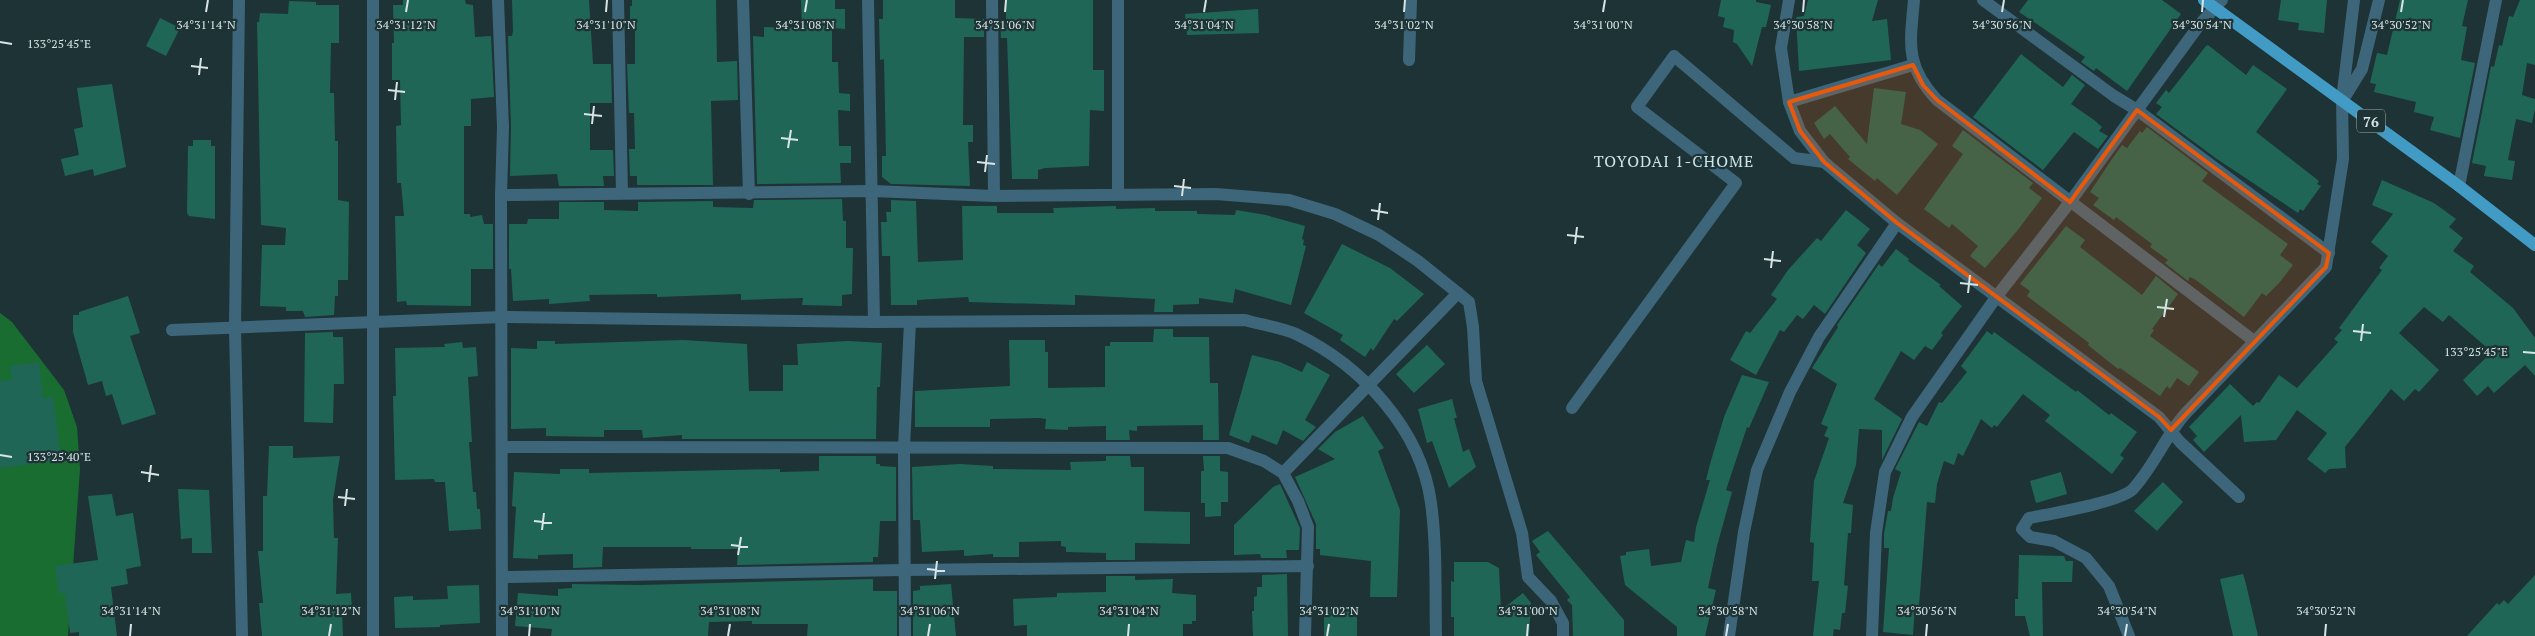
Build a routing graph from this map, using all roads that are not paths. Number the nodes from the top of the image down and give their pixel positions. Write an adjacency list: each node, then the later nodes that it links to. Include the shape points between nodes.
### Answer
1 (239, 0): 41 (street)
2 (373, 0): 38 (street)
3 (498, 0): 29 (street)
4 (618, 0): 26 (street)
5 (743, 0): 27 (street)
6 (868, 0): 25 (street)
7 (992, 0): 30 (street)
8 (1118, 0): 28 (street)
9 (1411, 0): 18 (street)
10 (1789, 0): 21 (street, via 1781,48)
11 (1914, 0): 19 (street)
12 (1983, 0): 22 (street)
13 (2204, 0): 17 (main road, 76)
14 (2354, 0): 20 (street)
15 (2378, 0): 20 (street, via 2362,69)
16 (2496, 0): 24 (street)
17 (2219, 4): 20 (main road, 76); 22 (street, via 2200,24)
18 (1409, 60)
19 (1913, 65): 21 (street); 31 (street, via 1923,85 1937,100)
20 (2342, 100): 24 (main road, 76); 34 (street, via 2343,159)
21 (1789, 102): 23 (street, via 1800,131)
22 (2137, 110): 31 (street); 34 (street)
23 (1824, 162): 32 (street); 45 (street, via 1794,158 1674,56 1637,107 1736,183)
24 (2458, 186): 33 (main road, 76)
25 (873, 191): 27 (street); 30 (street); 39 (street)
26 (622, 193): 27 (street); 29 (street)
27 (749, 194)
28 (1118, 194): 30 (street); 35 (street, via 1216,194 1289,200 1336,214 1379,235)
29 (501, 195): 37 (street)
30 (994, 196)
31 (2070, 202): 36 (street); 43 (street)
32 (1897, 223): 36 (street); 61 (street, via 1819,336 1790,392 1757,470 1744,532)
33 (2535, 245)
34 (2329, 253): 43 (street, via 2326,267)
35 (1458, 293): 44 (street); 60 (street, via 1469,302 1476,381 1522,532 1528,577 1551,601 1563,623)
36 (1998, 296): 46 (street, via 2159,417); 62 (street, via 1912,417 1884,472 1876,533)
37 (502, 317): 38 (street); 39 (street); 47 (street)
38 (373, 322): 41 (street); 55 (street)
39 (874, 322): 40 (street)
40 (910, 322): 44 (street, via 1244,320 1294,333 1343,363); 48 (street)
41 (235, 328): 42 (street); 54 (street)
42 (172, 330)
43 (2254, 341): 46 (street)
44 (1368, 384): 49 (street); 59 (street, via 1398,420 1419,460 1431,501)
45 (1572, 408)
46 (2171, 430): 50 (street); 63 (street, via 2162,451 2131,491 2086,506 2029,518 2022,529 2030,537 2054,541 2086,558 2109,586)
47 (502, 446): 48 (street); 53 (street)
48 (904, 447): 49 (street, via 1228,448 1264,461); 52 (street)
49 (1283, 473): 51 (street, via 1308,527)
50 (2239, 497)
51 (1308, 566): 52 (street); 58 (street)
52 (904, 570): 53 (street); 57 (street)
53 (502, 577): 56 (street)
54 (242, 636)
55 (373, 636)
56 (502, 636)
57 (905, 636)
58 (1305, 636)
59 (1436, 636)
60 (1563, 636)
61 (1729, 636)
62 (1872, 636)
63 (2129, 636)

